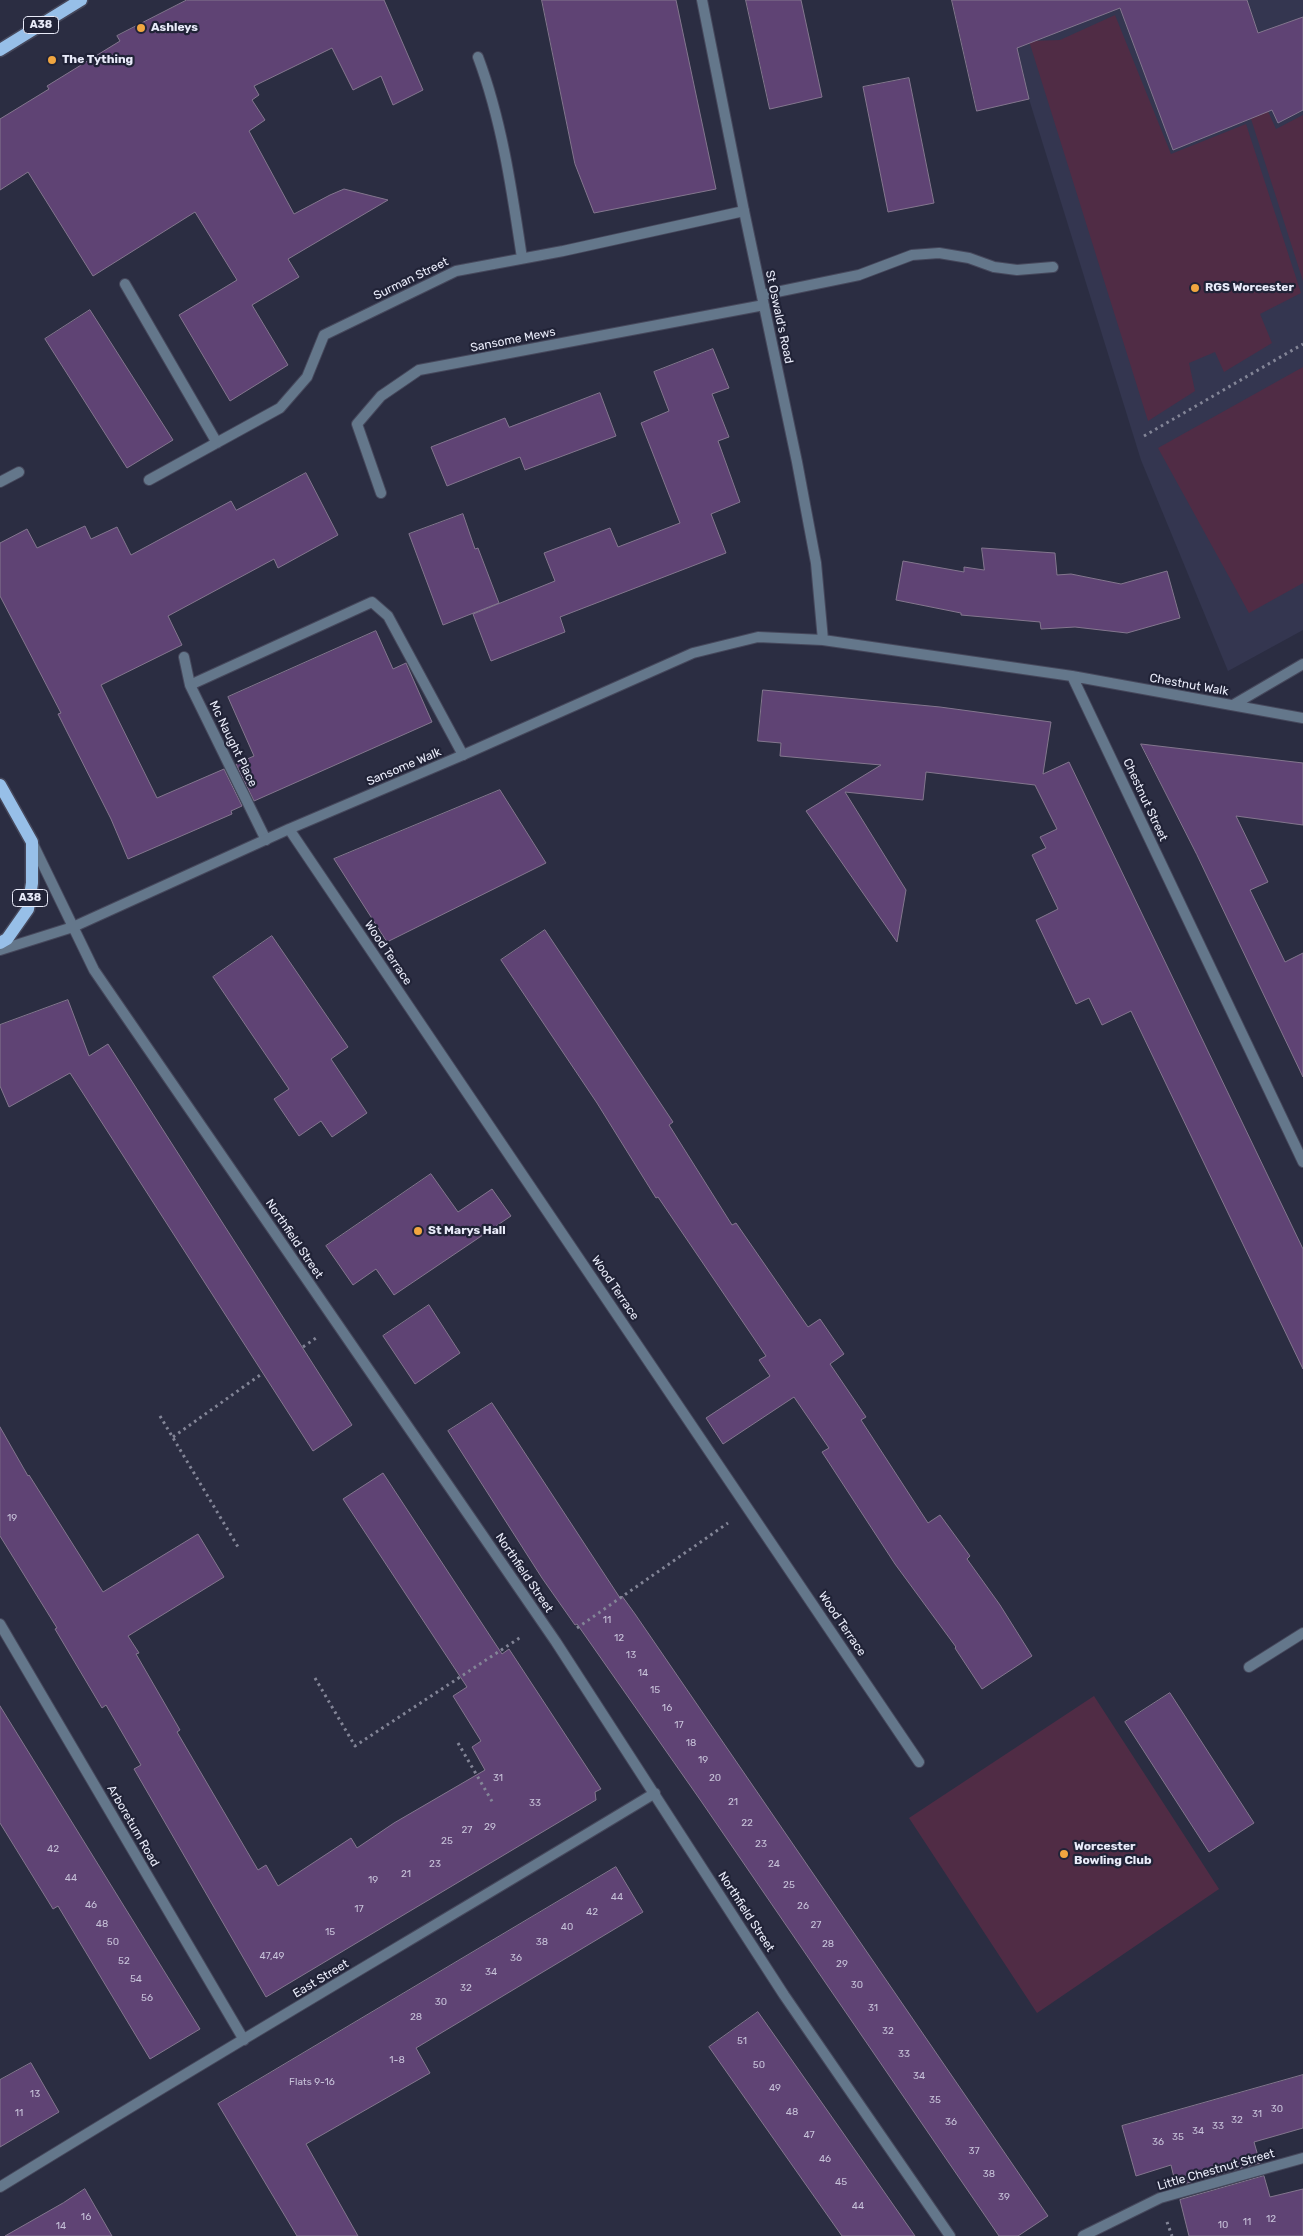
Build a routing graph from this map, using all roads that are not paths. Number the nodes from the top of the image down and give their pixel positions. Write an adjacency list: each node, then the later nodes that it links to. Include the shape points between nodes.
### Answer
1 (81, 0): 3 (main road, A38)
2 (702, 0): 5 (street, St Oswald's Road)
3 (0, 50)
4 (478, 57): 6 (street, via 503,146)
5 (744, 211): 6 (street, Surman Street); 9 (street, St Oswald's Road)
6 (522, 258): 10 (street, Surman Street, via 456,271 324,335 307,377 280,408)
7 (1053, 267): 9 (street, via 1017,270 994,268 969,258 939,253 912,255 859,275)
8 (125, 284): 10 (street)
9 (763, 300): 14 (street, Sansome Mews, via 419,370 381,396 357,424); 15 (street, St Oswald's Road, via 816,563)
10 (217, 443): 12 (street, Surman Street)
11 (20, 472): 13 (street)
12 (150, 480)
13 (0, 482)
14 (381, 493)
15 (823, 640): 18 (street); 22 (street, Sansome Walk, via 758,637 693,653)
16 (184, 657): 19 (street, Mc Naught Place)
17 (1303, 664): 20 (street)
18 (1072, 676): 20 (street, Chestnut Walk); 30 (street, Chestnut Street)
19 (190, 684): 22 (street, via 372,602 388,616); 25 (street, Mc Naught Place)
20 (1233, 706): 21 (street, Chestnut Walk)
21 (1303, 718)
22 (463, 756): 24 (street, Sansome Walk)
23 (0, 785): 26 (main road, A38)
24 (289, 829): 25 (street, Sansome Walk); 34 (street, Wood Terrace)
25 (266, 840): 27 (street, Sansome Walk)
26 (32, 842): 27 (street, Northfield Street); 28 (main road, A38, via 28,909 7,939)
27 (73, 926): 29 (street, Sansome Walk); 35 (street, Northfield Street, via 94,970 556,1642)
28 (0, 943)
29 (0, 950)
30 (1303, 1162)
31 (0, 1624): 36 (street, Arboretum Road)
32 (1303, 1633): 33 (street)
33 (1249, 1667)
34 (919, 1762)
35 (655, 1793): 36 (street, East Street); 39 (street, Northfield Street, via 784,1995)
36 (244, 2040): 38 (street, East Street)
37 (1303, 2158): 40 (street, Little Chestnut Street, via 1160,2198)
38 (0, 2187)
39 (950, 2236)
40 (1083, 2236)

